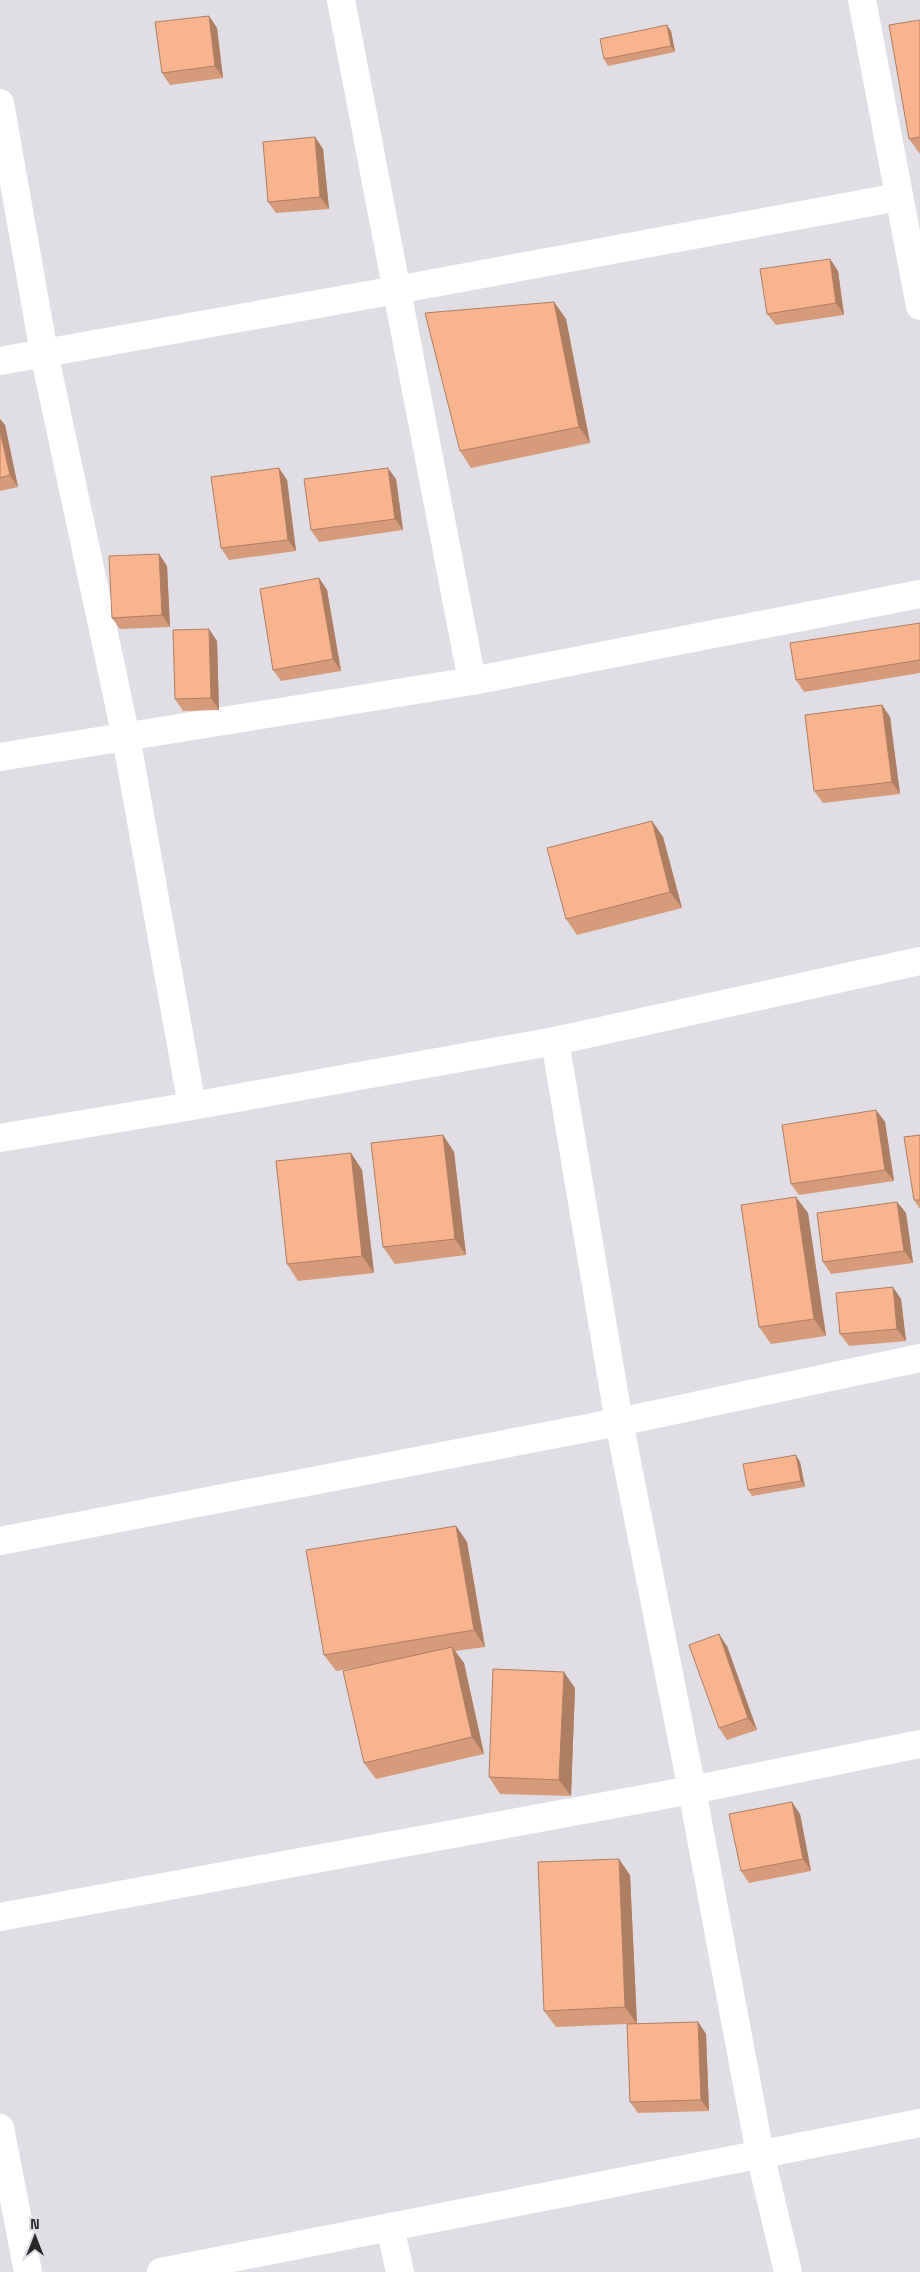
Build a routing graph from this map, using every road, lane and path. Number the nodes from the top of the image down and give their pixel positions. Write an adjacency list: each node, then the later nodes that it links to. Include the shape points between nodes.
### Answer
1 (341, 0): 5 (street)
2 (862, 0): 4 (street)
3 (0, 102): 7 (street)
4 (899, 197): 5 (street); 6 (street)
5 (396, 290): 7 (street); 10 (street)
6 (920, 306)
7 (44, 353): 8 (street); 11 (street)
8 (0, 361)
9 (920, 594): 10 (street)
10 (472, 681): 11 (street)
11 (126, 737): 12 (street); 15 (street)
12 (0, 757)
13 (920, 961): 14 (street)
14 (555, 1040): 15 (street); 18 (street)
15 (192, 1106): 16 (street)
16 (0, 1138)
17 (920, 1358): 18 (street)
18 (619, 1422): 19 (street); 21 (street)
19 (0, 1541)
20 (920, 1744): 21 (street)
21 (692, 1790): 22 (street); 25 (street)
22 (0, 1917)
23 (920, 2123): 25 (street)
24 (0, 2128): 27 (street)
25 (760, 2154): 26 (street); 30 (street)
26 (390, 2227): 28 (street); 29 (street)
27 (28, 2272)
28 (161, 2272)
29 (400, 2272)
30 (788, 2272)

